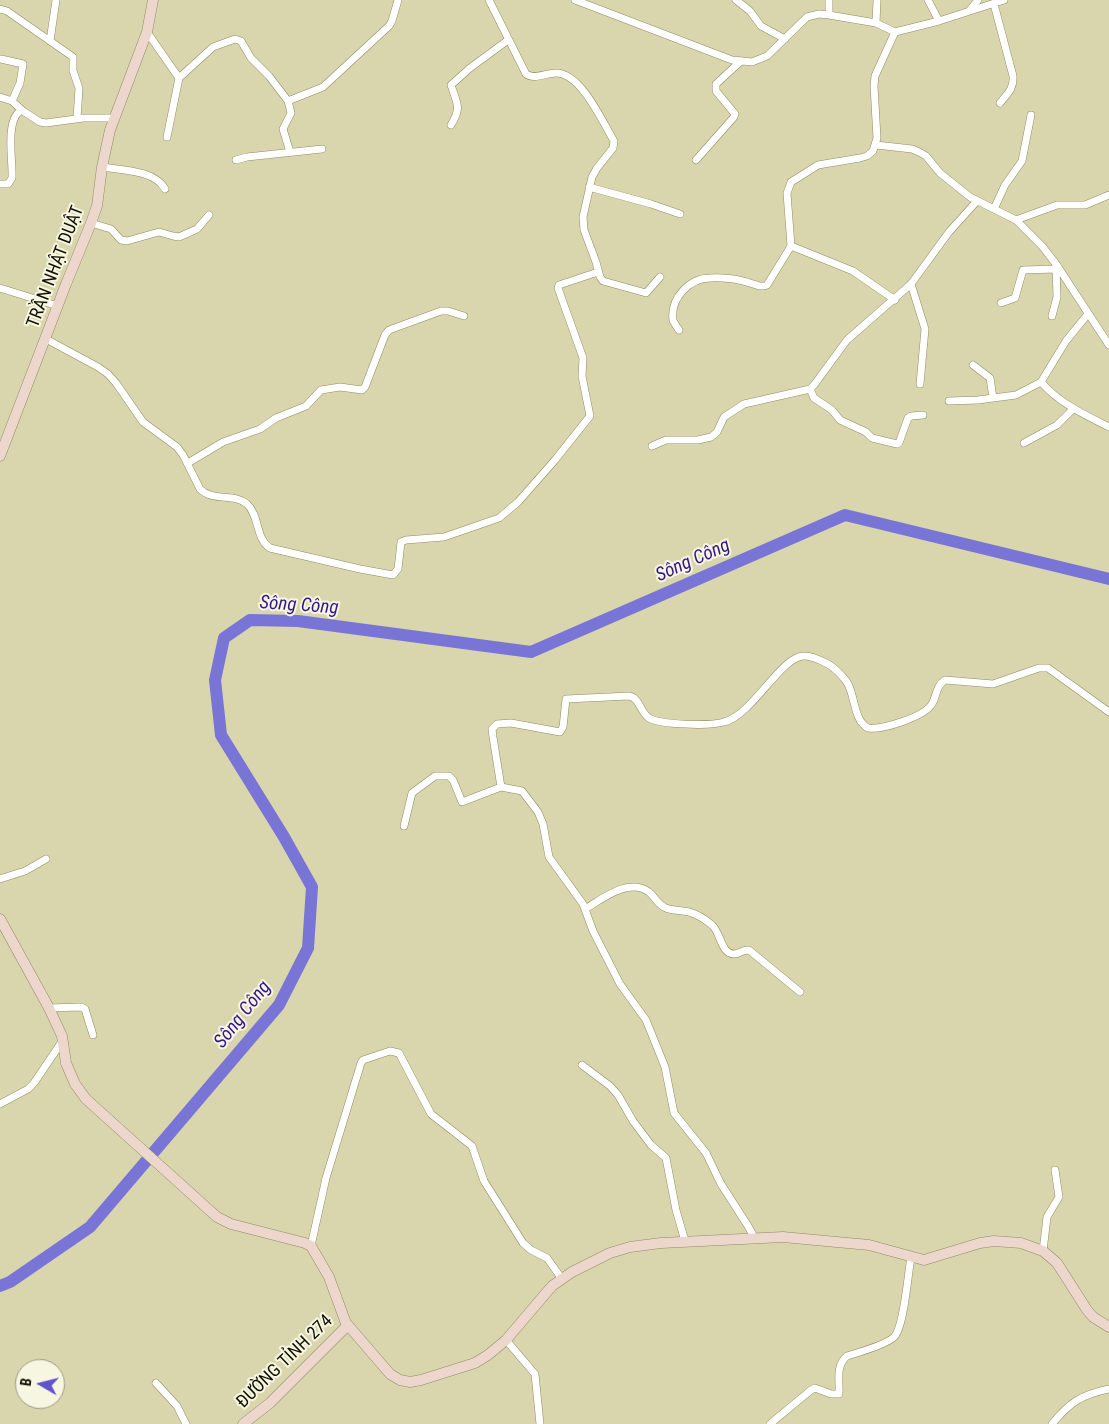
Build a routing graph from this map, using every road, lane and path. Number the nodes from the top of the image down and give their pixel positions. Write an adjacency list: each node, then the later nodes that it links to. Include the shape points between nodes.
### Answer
1 (56, 0): 21 (street)
2 (153, 0): 18 (main road, TRẦN NHẬT DUẬT)
3 (398, 0): 28 (street, via 389,26 329,82 316,91)
4 (489, 0): 22 (street)
5 (575, 0): 24 (street)
6 (736, 0): 20 (street, via 761,26)
7 (829, 0): 15 (street)
8 (877, 0): 17 (street)
9 (928, 0): 16 (street)
10 (978, 0): 14 (street)
11 (1004, 0): 12 (street)
12 (994, 4): 14 (street); 29 (street, via 1014,84)
13 (0, 9): 21 (street)
14 (969, 11): 16 (street)
15 (829, 15): 17 (street); 20 (street, via 807,17)
16 (938, 21): 19 (street)
17 (876, 23): 19 (street)
18 (147, 32): 25 (street); 32 (main road, TRẦN NHẬT DUẬT)
19 (895, 32): 36 (street, via 875,76)
20 (784, 39): 24 (street, via 760,60)
21 (50, 40): 33 (street, via 73,57 73,71 78,84)
22 (508, 40): 34 (street, via 451,84 458,113); 43 (street, via 528,76 559,73 576,82 614,141)
23 (1, 59): 27 (street, via 23,64 20,83)
24 (741, 61): 40 (street, via 714,88 734,118)
25 (179, 78): 28 (street, via 213,47 235,39); 35 (street)
26 (0, 97): 27 (street)
27 (12, 101): 30 (street)
28 (288, 101): 38 (street, via 291,112 283,129)
29 (1000, 103)
30 (23, 112): 33 (street, via 46,123); 42 (street, via 16,114 11,126 12,178 8,184)
31 (1031, 115): 47 (street, via 1022,161 1005,185)
32 (114, 118): 33 (street); 41 (main road, TRẦN NHẬT DUẬT)
33 (77, 119)
34 (450, 125)
35 (167, 137)
36 (876, 145): 46 (street, via 920,152 940,173); 52 (street, via 867,156 818,166 791,182 787,193)
37 (322, 149): 38 (street)
38 (290, 152): 39 (street)
39 (236, 160)
40 (696, 160)
41 (102, 167): 44 (street, via 145,175); 51 (main road, TRẦN NHẬT DUẬT)
42 (0, 184)
43 (589, 188): 48 (street); 54 (street, via 583,223)
44 (165, 189)
45 (1109, 195): 50 (street, via 1085,204 1057,205)
46 (977, 201): 47 (street); 56 (street, via 949,232)
47 (994, 209): 50 (street)
48 (680, 214)
49 (210, 215): 51 (street, via 197,229 178,237 159,232 127,241 121,240 111,229)
50 (1016, 220): 53 (street, via 1042,246)
51 (92, 224): 60 (main road, TRẦN NHẬT DUẬT)
52 (791, 246): 58 (street, via 853,271); 64 (street, via 765,287 723,278 692,282 684,288 676,304 673,321)
53 (1056, 267): 59 (street, via 1023,270 1015,298); 61 (street); 63 (street, via 1058,296)
54 (598, 272): 55 (street, via 606,282 643,293 649,291); 79 (street, via 558,288 583,358 582,376 590,416 516,504 499,518 444,537 402,542 398,569 393,575 270,548 262,540 250,507 238,500 204,494)
55 (660, 277)
56 (911, 284): 58 (street); 69 (street, via 925,329)
57 (0, 288): 60 (street)
58 (895, 300): 70 (street, via 847,340)
59 (1001, 303)
60 (58, 306): 65 (main road, TRẦN NHẬT DUẬT)
61 (1088, 314): 66 (street); 68 (street, via 1066,341)
62 (464, 316): 79 (street, via 441,311 393,328 385,335 362,390 340,387 321,390 306,406 276,418 260,429 222,442)
63 (1052, 316)
64 (679, 330)
65 (46, 339): 78 (main road, TRẦN NHẬT DUẬT); 79 (street, via 108,374 143,422 177,447)
66 (1109, 345)
67 (974, 365): 71 (street, via 990,378)
68 (1041, 382): 71 (street, via 1022,393); 73 (street)
69 (920, 384)
70 (810, 389): 74 (street, via 814,398 840,420 872,438 897,444 908,418); 77 (street, via 744,404 724,417 712,437 666,440)
71 (993, 398): 72 (street)
72 (949, 401)
73 (1073, 409): 75 (street); 76 (street, via 1058,424)
74 (923, 415)
75 (1109, 427)
76 (1024, 443)
77 (652, 446)
78 (0, 456)
79 (188, 462)
80 (1109, 712): 81 (street, via 1048,668 1039,668 993,684 945,680 922,714 878,728 868,728 861,722 845,680 828,664 804,655 792,659 752,703 724,722 673,724 651,719 636,699 629,696 566,699 564,727 560,732 510,723 497,724 492,729)
81 (501, 787): 82 (street, via 462,802 453,780 448,776 435,776 412,793); 85 (street, via 522,791 538,812 549,857)
82 (404, 826)
83 (46, 859): 84 (street)
84 (0, 880)
85 (585, 909): 87 (street, via 623,889 649,892 664,907 689,912 710,923 728,952 749,950); 94 (street, via 620,984 646,1020 665,1068 674,1113 702,1147)
86 (0, 919): 88 (main road)
87 (800, 992)
88 (50, 1008): 89 (street, via 85,1009); 90 (main road)
89 (93, 1035)
90 (63, 1040): 92 (street, via 34,1083); 96 (main road, via 66,1063 86,1099 217,1217 230,1224)
91 (582, 1064): 95 (street, via 610,1086 633,1121 666,1158)
92 (0, 1104)
93 (1055, 1170): 97 (street, via 1059,1197 1047,1217)
94 (755, 1239): 95 (main road); 98 (main road, via 783,1237 869,1245)
95 (685, 1241): 99 (main road, via 630,1247 610,1253)
96 (312, 1246): 99 (street, via 326,1178 361,1063 395,1051 431,1114 472,1146 484,1181 523,1243 547,1258); 100 (main road, ĐƯỜNG TỈNH 274, via 329,1277)
97 (1043, 1252): 98 (main road, via 1019,1243 994,1241 924,1260); 101 (main road, via 1057,1263 1093,1317)
98 (911, 1257): 108 (street, via 901,1322 895,1336 843,1360 839,1370 839,1394 815,1388)
99 (562, 1279): 102 (main road, via 540,1298)
100 (347, 1324): 102 (main road, via 390,1374 410,1382 475,1363); 106 (main road, ĐƯỜNG TỈNH 274, via 270,1403)
101 (1109, 1327)
102 (506, 1340): 107 (street, via 535,1374)
103 (156, 1383): 105 (street, via 177,1406)
104 (1109, 1389): 109 (street, via 1073,1402)
105 (186, 1424)
106 (243, 1424)
107 (540, 1424)
108 (770, 1424)
109 (1052, 1424)

